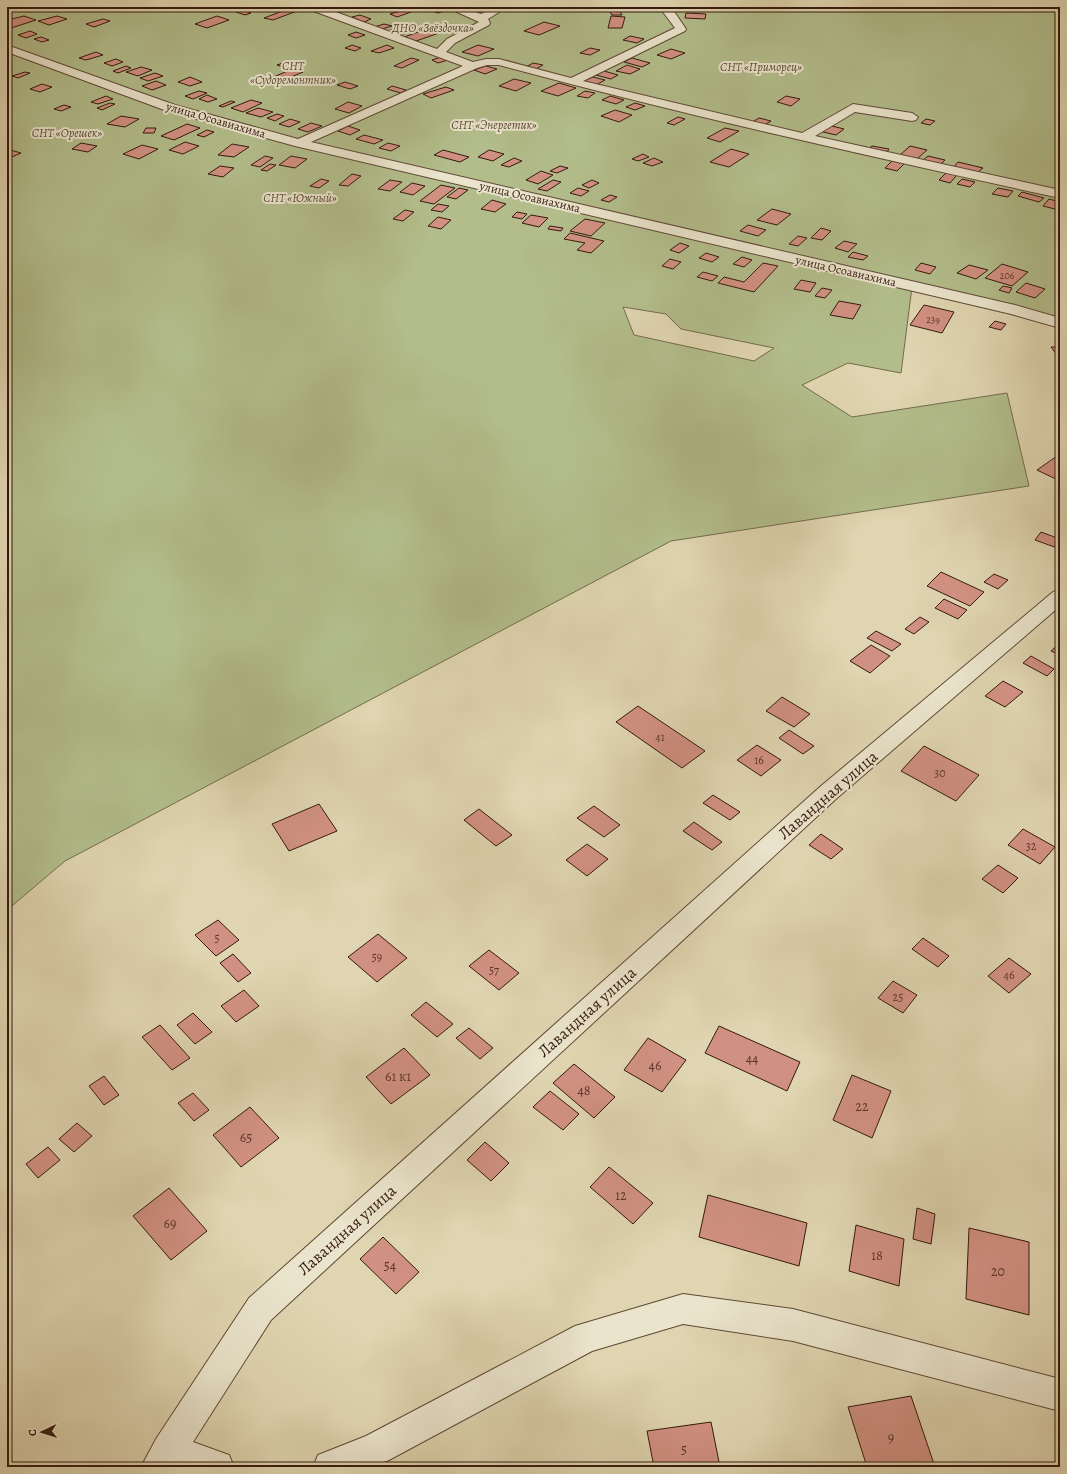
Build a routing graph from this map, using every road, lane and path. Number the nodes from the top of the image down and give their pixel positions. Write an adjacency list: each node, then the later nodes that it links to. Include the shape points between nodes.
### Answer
1 (312, 7): 7 (street)
2 (451, 7): 5 (street)
3 (502, 7): 5 (street)
4 (666, 7): 9 (street, via 681,30)
5 (482, 18): 7 (street, via 485,23 451,41)
6 (7, 48): 12 (street, улица Осоавиахима, via 171,108)
7 (439, 53): 8 (street)
8 (474, 66): 9 (street, via 486,62 499,62); 12 (street)
9 (572, 82): 11 (street)
10 (912, 117): 11 (street, via 853,108)
11 (803, 138): 13 (street)
12 (299, 143): 14 (street, улица Осоавиахима, via 1015,310)
13 (1060, 194)
14 (1060, 323)
15 (1060, 596): 17 (street, Лавандная улица, via 829,792 260,1309)
16 (1060, 1395): 19 (street, via 793,1325 683,1309 586,1337 378,1448)
17 (163, 1459): 18 (street)
18 (217, 1467)
19 (330, 1467)

